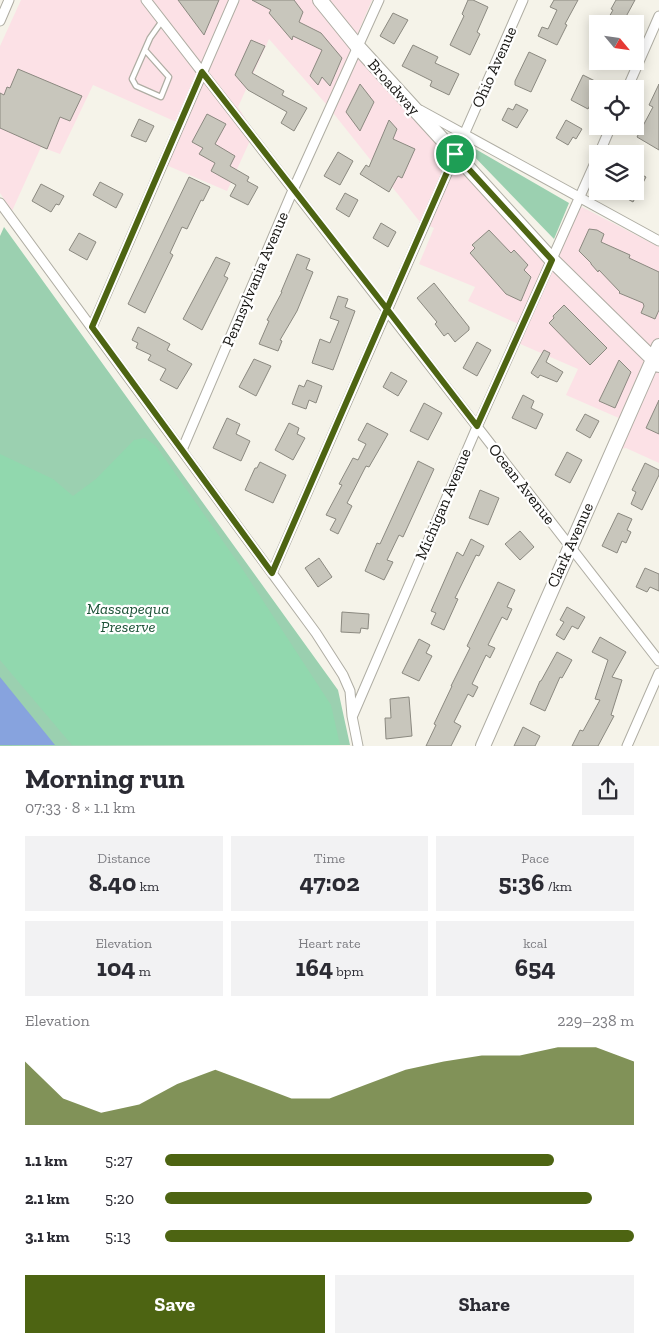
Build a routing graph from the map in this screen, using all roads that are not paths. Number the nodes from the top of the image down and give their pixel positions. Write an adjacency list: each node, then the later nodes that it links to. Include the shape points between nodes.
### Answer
1 (9, 0): 8 (street)
2 (146, 0): 9 (street, Ocean Avenue)
3 (234, 0): 12 (street)
4 (320, 0): 10 (main road, Broadway)
5 (379, 0): 10 (street, Pennsylvania Avenue)
6 (523, 0): 15 (street, Ohio Avenue)
7 (659, 16): 13 (street)
8 (0, 21)
9 (162, 21): 11 (lane); 12 (street, Ocean Avenue)
10 (358, 47): 14 (main road, Broadway); 18 (street, Pennsylvania Avenue)
11 (145, 50): 11 (lane, via 132,79 136,86 161,97 170,77)
12 (202, 72): 18 (street, Ocean Avenue); 24 (street)
13 (631, 80)
14 (409, 103): 15 (street); 16 (main road, Broadway)
15 (464, 135): 16 (street, Ohio Avenue); 19 (street)
16 (455, 154): 22 (main road, Broadway); 23 (street, Ohio Avenue)
17 (589, 175): 19 (street, Michigan Avenue)
18 (294, 190): 23 (street, Ocean Avenue); 28 (street, Pennsylvania Avenue)
19 (579, 198): 21 (street); 22 (street, Michigan Avenue)
20 (0, 203): 24 (street)
21 (659, 241)
22 (552, 260): 26 (main road, Broadway); 27 (street, Michigan Avenue)
23 (387, 309): 27 (street, Ocean Avenue); 30 (street, Ohio Avenue)
24 (92, 327): 28 (street)
25 (659, 346): 26 (main road, Clark Avenue)
26 (656, 362): 29 (main road, Clark Avenue)
27 (477, 426): 29 (street, Ocean Avenue); 33 (street, Michigan Avenue)
28 (182, 450): 30 (street)
29 (570, 546): 31 (street, Ocean Avenue); 35 (main road, Clark Avenue)
30 (272, 573): 33 (street, via 343,675 350,691)
31 (659, 661)
32 (659, 673): 36 (street)
33 (352, 716): 34 (street)
34 (358, 746)
35 (483, 746)
36 (627, 746)

